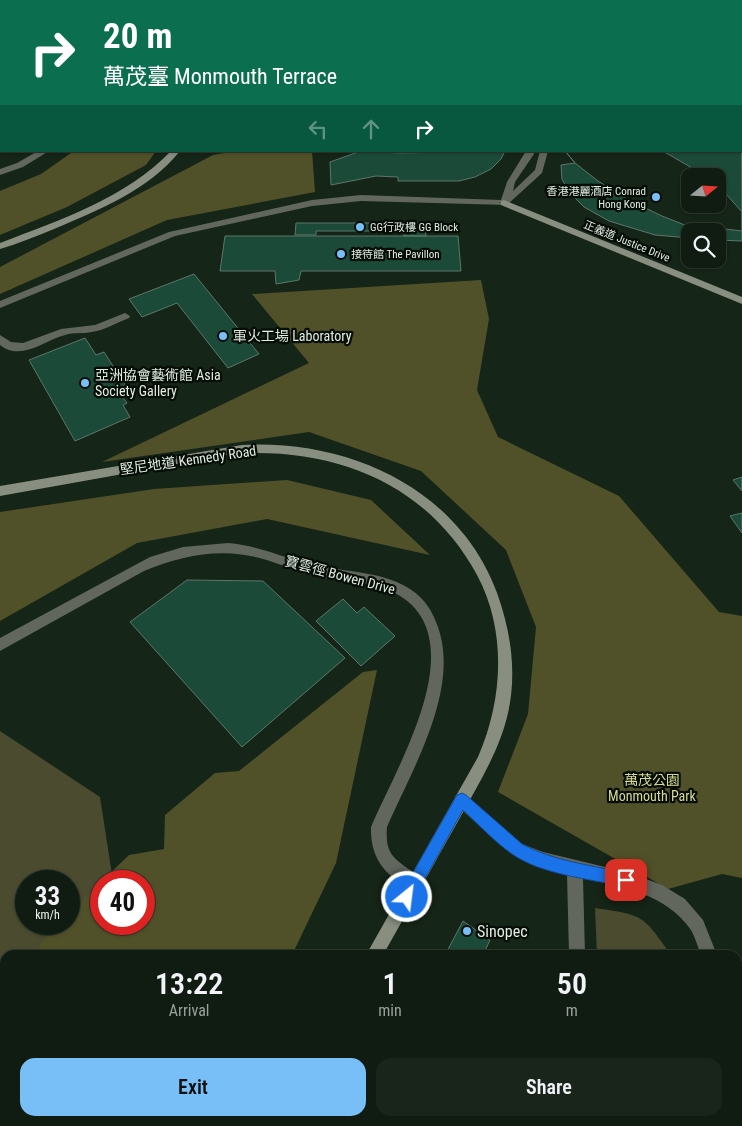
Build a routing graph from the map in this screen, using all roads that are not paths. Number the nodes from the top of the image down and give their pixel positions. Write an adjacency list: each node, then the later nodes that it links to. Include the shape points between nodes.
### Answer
1 (43, 152): 5 (street)
2 (175, 152): 7 (street, via 158,170 112,198)
3 (530, 152): 6 (street, via 511,182)
4 (544, 152): 6 (street, via 539,171)
5 (0, 172)
6 (504, 203): 8 (street, 正義道 Justice Drive); 9 (street, via 361,198 312,203 172,234)
7 (0, 246)
8 (742, 301)
9 (0, 305)
10 (125, 316): 11 (street, via 92,329 65,331 27,347 13,347)
11 (1, 342)
12 (0, 491): 14 (street, 堅尼地道 Kennedy Road, via 254,449 336,459 381,474 418,494 456,530 477,560 490,590 502,639 505,689 501,713 494,738)
13 (0, 646): 16 (street, 寶雲徑 Bowen Drive, via 140,567 158,558 193,549 257,552 313,570 380,583 410,596 426,612 433,632 437,659 435,688 425,723 379,827 378,836 386,862)
14 (462, 800): 15 (street, via 517,849 548,863); 16 (street, 堅尼地道 Kennedy Road)
15 (575, 869): 18 (street); 19 (street, via 643,884 664,893 695,924)
16 (415, 882): 17 (street, 堅尼地道 Kennedy Road)
17 (377, 950)
18 (576, 950)
19 (707, 950)

